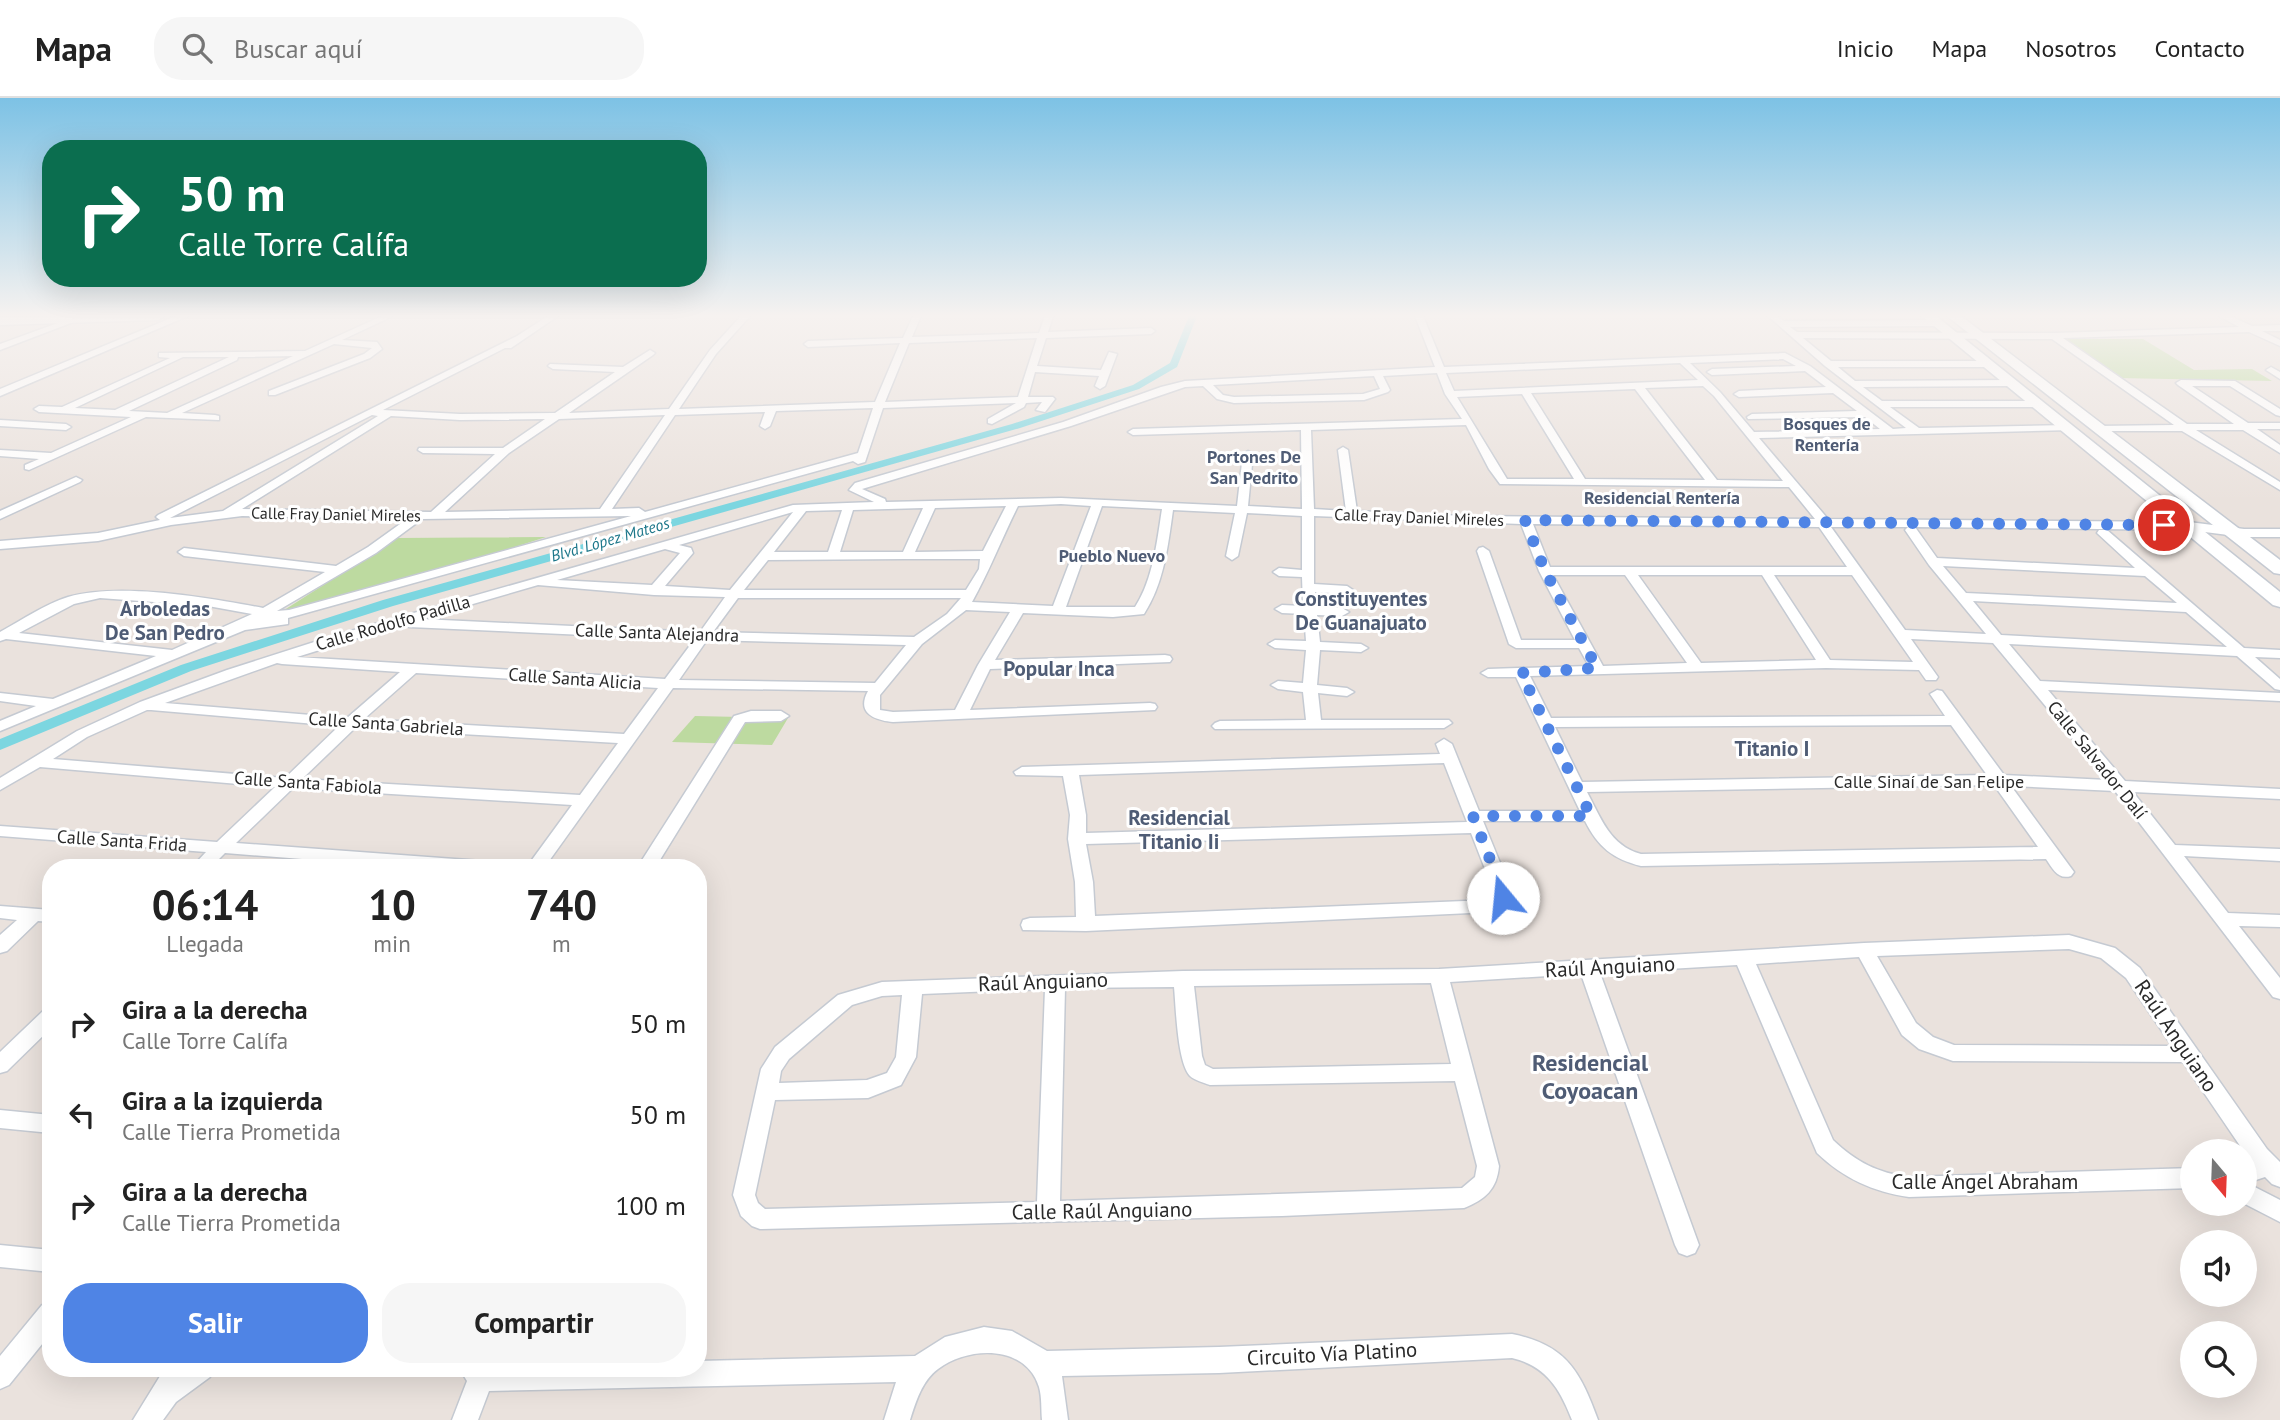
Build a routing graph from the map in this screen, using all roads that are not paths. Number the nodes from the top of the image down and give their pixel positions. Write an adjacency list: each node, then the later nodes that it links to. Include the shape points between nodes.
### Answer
1 (37, 378): 30 (street)
2 (133, 378): 41 (street)
3 (191, 378): 44 (street)
4 (254, 378): 49 (street)
5 (312, 378): 31 (street)
6 (438, 378): 42 (street)
7 (454, 378): 47 (street)
8 (613, 378): 50 (street)
9 (695, 378): 35 (street)
10 (892, 378): 34 (street)
11 (1029, 378): 36 (street)
12 (1102, 378): 26 (street)
13 (1297, 378): 22 (street)
14 (1379, 378): 22 (street, via 1385,390 1364,397 1234,400 1220,397)
15 (1443, 378): 32 (street)
16 (1699, 378): 23 (street)
17 (1819, 378): 29 (street)
18 (1845, 378): 25 (street)
19 (2004, 378): 24 (main road)
20 (2031, 378): 67 (main road)
21 (2113, 378): 65 (street)
22 (1206, 383): 58 (street, via 1164,389)
23 (1704, 383): 27 (street); 72 (street)
24 (2011, 383): 25 (street); 38 (main road)
25 (1853, 384): 37 (street)
26 (1100, 386)
27 (1637, 386): 28 (street); 84 (street)
28 (1524, 390): 32 (street); 83 (street)
29 (1835, 390): 33 (street); 48 (street)
30 (0, 393)
31 (272, 393)
32 (1450, 394): 56 (street)
33 (1739, 394)
34 (883, 399): 35 (street); 36 (street); 39 (street); 80 (street)
35 (678, 401): 43 (street)
36 (1021, 402): 55 (street); 58 (street)
37 (1879, 404): 38 (street); 70 (street)
38 (2037, 404): 64 (main road)
39 (772, 408): 43 (street); 59 (street)
40 (39, 409): 41 (street)
41 (60, 410): 44 (street)
42 (369, 412): 47 (street); 106 (street)
43 (670, 412): 50 (street); 95 (street)
44 (116, 413): 46 (street)
45 (2280, 413): 63 (street, via 2230,383 2182,382)
46 (145, 414): 49 (street); 79 (street)
47 (388, 414): 50 (street); 97 (street)
48 (1866, 414): 51 (street); 69 (street)
49 (170, 415): 52 (street)
50 (556, 416): 76 (street)
51 (1752, 417)
52 (215, 418)
53 (1992, 418): 66 (street)
54 (1936, 420): 68 (street)
55 (992, 421)
56 (1469, 422): 60 (street); 83 (street, via 1504,482)
57 (0, 423): 62 (street)
58 (1065, 423): 90 (street, via 859,485 855,490)
59 (765, 426)
60 (1305, 426): 71 (street); 99 (street)
61 (2280, 426): 63 (street)
62 (66, 427)
63 (2244, 427): 65 (street); 75 (street)
64 (2068, 428): 66 (street); 107 (main road)
65 (2185, 428): 67 (street); 86 (street)
66 (2008, 429): 68 (street)
67 (2098, 429): 110 (main road)
68 (1951, 430): 70 (street)
69 (1889, 431): 70 (street); 72 (street)
70 (1916, 431)
71 (1133, 432)
72 (1751, 435): 85 (street)
73 (422, 450): 76 (street)
74 (1343, 450): 102 (street)
75 (2280, 450)
76 (505, 451): 101 (street)
77 (0, 453): 79 (street)
78 (1248, 454): 94 (street)
79 (53, 456): 81 (street)
80 (862, 458): 96 (street); 98 (street)
81 (29, 467)
82 (76, 480): 100 (street)
83 (1582, 483): 84 (street)
84 (1713, 483): 85 (street)
85 (1793, 484): 105 (street)
86 (2280, 487)
87 (1014, 502): 88 (street, Calle Fray Daniel Mireles); 89 (street, Calle Fray Daniel Mireles); 116 (street)
88 (1098, 502): 92 (street, Calle Fray Daniel Mireles); 141 (street)
89 (932, 503): 90 (street, Calle Fray Daniel Mireles); 119 (street)
90 (890, 504): 91 (street, Calle Fray Daniel Mireles)
91 (849, 505): 93 (street, Calle Fray Daniel Mireles); 118 (street)
92 (1168, 506): 94 (street, Calle Fray Daniel Mireles); 141 (street, via 1144,605 1134,613)
93 (803, 507): 112 (street, Calle Rodolfo Padilla); 117 (street)
94 (1242, 509): 99 (street, Calle Fray Daniel Mireles); 120 (street)
95 (604, 512): 96 (street, Calle Fray Daniel Mireles); 101 (street, Calle Fray Daniel Mireles)
96 (657, 512): 98 (street, Calle Fray Daniel Mireles); 144 (street, via 290,614)
97 (226, 513): 103 (street, Calle Fray Daniel Mireles); 106 (street, Calle Fray Daniel Mireles)
98 (674, 513): 146 (street, via 330,610)
99 (1307, 513): 102 (street, Calle Fray Daniel Mireles); 130 (street)
100 (0, 515)
101 (435, 515): 103 (street, Calle Fray Daniel Mireles)
102 (1352, 515): 104 (street, Calle Fray Daniel Mireles)
103 (419, 516): 123 (street)
104 (1526, 524): 105 (street, Calle Fray Daniel Mireles); 126 (street)
105 (1825, 525): 107 (street, Calle Fray Daniel Mireles); 108 (street, Calle Fray Daniel Mireles); 127 (street)
106 (144, 526): 113 (street, Calle Fray Daniel Mireles, via 87,539)
107 (2197, 529): 109 (street, Calle Fray Daniel Mireles); 110 (main road); 137 (main road)
108 (1911, 530): 109 (street, Calle Fray Daniel Mireles); 121 (street, Calle Salvador Dalí)
109 (2103, 533): 129 (street)
110 (2238, 533): 111 (street); 122 (main road)
111 (2280, 533)
112 (664, 544): 131 (street, Calle Rodolfo Padilla); 133 (street, via 687,553)
113 (0, 545)
114 (1483, 551): 153 (street, via 1517,645)
115 (184, 552): 123 (street)
116 (987, 555): 119 (street); 136 (street, via 985,569)
117 (764, 556): 118 (street); 134 (street)
118 (833, 556): 119 (street)
119 (907, 556)
120 (1232, 556)
121 (1933, 562): 129 (street); 135 (street, Calle Salvador Dalí)
122 (2280, 569)
123 (338, 570): 144 (street)
124 (1628, 570): 125 (street); 126 (street); 163 (street)
125 (1765, 570): 127 (street); 161 (street)
126 (1545, 571): 153 (street)
127 (1856, 571): 147 (street)
128 (1279, 572): 130 (street)
129 (2150, 572): 138 (street)
130 (1308, 581): 132 (street); 142 (street)
131 (533, 583): 133 (street); 145 (street, Calle Rodolfo Padilla)
132 (1347, 590)
133 (654, 591): 134 (street)
134 (734, 594): 136 (street); 149 (street)
135 (1962, 597): 138 (street); 151 (street, Calle Salvador Dalí)
136 (967, 600): 139 (street); 150 (street)
137 (2280, 601)
138 (2189, 608): 156 (street)
139 (1019, 609): 141 (street); 162 (street)
140 (1282, 609): 142 (street)
141 (1058, 610)
142 (1309, 610): 143 (street); 154 (street)
143 (1342, 612)
144 (266, 613): 146 (street); 148 (street, via 208,602 100,594 70,601)
145 (396, 622): 149 (street, Calle Santa Alejandra); 160 (street, Calle Rodolfo Padilla)
146 (242, 626): 158 (street)
147 (1902, 634): 151 (street); 161 (street, via 1927,672)
148 (2, 636): 158 (street)
149 (705, 636): 150 (street, Calle Santa Alejandra); 168 (street)
150 (918, 641): 172 (street)
151 (1998, 641): 156 (street); 170 (street, Calle Salvador Dalí)
152 (1275, 644): 154 (street)
153 (1583, 644): 165 (street)
154 (1312, 646): 155 (street); 173 (street)
155 (1361, 648)
156 (2241, 652): 157 (street); 171 (street)
157 (2280, 654)
158 (173, 655): 178 (street)
159 (1165, 659): 162 (street)
160 (272, 660): 164 (street, Calle Santa Alicia); 179 (street, Calle Rodolfo Padilla)
161 (1826, 664): 163 (street)
162 (985, 665): 181 (street)
163 (1696, 666): 165 (street)
164 (413, 668): 168 (street, Calle Santa Alicia); 184 (street)
165 (1597, 668): 167 (street)
166 (1488, 673): 167 (street)
167 (1521, 673): 187 (street)
168 (669, 684): 172 (street, Calle Santa Alicia); 190 (street)
169 (1278, 685): 173 (street)
170 (2037, 685): 177 (street); 197 (street, Calle Salvador Dalí)
171 (2280, 685)
172 (879, 687): 181 (street, via 873,695 872,711 877,716)
173 (1310, 687): 174 (street); 185 (street)
174 (1347, 692)
175 (1937, 694): 183 (street)
176 (0, 697): 178 (street)
177 (2280, 697)
178 (56, 704): 188 (street)
179 (145, 705): 184 (street, Calle Santa Gabriela); 191 (street, Calle Rodolfo Padilla)
180 (1150, 706): 181 (street)
181 (960, 714)
182 (781, 716): 212 (street, via 739,719)
183 (1955, 720): 187 (street); 194 (street)
184 (351, 723): 190 (street, Calle Santa Gabriela); 195 (street)
185 (1314, 723): 186 (street); 189 (street)
186 (1444, 723)
187 (1546, 723): 198 (street)
188 (0, 726)
189 (1220, 726)
190 (628, 739): 200 (street)
191 (34, 762): 195 (street, Calle Santa Fabiola); 196 (street, Calle Rodolfo Padilla)
192 (1070, 771): 193 (street); 202 (street, via 1447,751); 204 (street, via 1078,814)
193 (1022, 772)
194 (1999, 780): 197 (street, Calle Sinaí de San Felipe); 198 (street, Calle Sinaí de San Felipe); 207 (street)
195 (288, 783): 200 (street, Calle Santa Fabiola); 205 (street)
196 (0, 785)
197 (2120, 786): 199 (street, Calle Sinaí de San Felipe); 206 (street, Calle Salvador Dalí)
198 (1577, 788): 201 (street)
199 (2280, 794)
200 (583, 800): 211 (street)
201 (1591, 816): 202 (street); 207 (street, via 1608,845 1641,860)
202 (1475, 821): 204 (street); 218 (street, via 1503,892 1498,903 1476,908)
203 (0, 831): 205 (street, Calle Santa Frida)
204 (1077, 839): 218 (street)
205 (221, 848): 209 (street); 210 (street, Calle Santa Frida)
206 (2169, 850): 208 (street); 216 (street, Calle Salvador Dalí)
207 (2050, 853): 213 (street)
208 (2280, 855)
209 (209, 859)
210 (372, 859)
211 (541, 859)
212 (652, 859)
213 (2065, 872)
214 (0, 912): 215 (street)
215 (42, 916): 220 (street)
216 (2223, 919): 217 (street); 228 (street, Calle Salvador Dalí)
217 (2280, 921)
218 (1086, 923): 219 (street)
219 (1030, 925)
220 (0, 946)
221 (1864, 950): 222 (street, Raúl Anguiano); 231 (street, Raúl Anguiano, via 2068,942 2093,947 2133,972); 231 (street, via 1909,1029 1926,1043 1953,1053)
222 (1744, 958): 223 (street, Raúl Anguiano); 238 (street, Calle Ángel Abraham, via 1825,1146 1858,1174 1909,1187)
223 (1589, 969): 224 (street, Raúl Anguiano); 242 (street)
224 (1439, 976): 225 (street, Raúl Anguiano); 233 (street, Calle Raúl Anguiano)
225 (1183, 978): 226 (street, Raúl Anguiano); 233 (street, via 1192,1056 1197,1070 1210,1077)
226 (1055, 981): 227 (street, Raúl Anguiano); 240 (street)
227 (913, 987): 229 (street, Raúl Anguiano, via 863,992); 234 (street, via 906,1057 894,1079 868,1089)
228 (2280, 992)
229 (845, 1000): 234 (street, Calle Raúl Anguiano, via 782,1053 771,1069)
230 (42, 1024): 232 (street)
231 (2187, 1054): 237 (street, Raúl Anguiano)
232 (0, 1065)
233 (1465, 1072): 240 (street, Calle Raúl Anguiano, via 1488,1166 1485,1183 1464,1198)
234 (766, 1093): 240 (street, Calle Raúl Anguiano, via 744,1195 749,1209 760,1219)
235 (0, 1119): 236 (street)
236 (42, 1123)
237 (2274, 1171)
238 (2180, 1178)
239 (2258, 1199): 241 (street)
240 (1048, 1212)
241 (2280, 1212)
242 (1687, 1245)
243 (0, 1255): 244 (street)
244 (42, 1260)
245 (42, 1323): 249 (street)
246 (1041, 1364): 247 (street, via 1004,1340 981,1338 958,1342); 257 (street, via 1052,1384); 258 (street, Circuito Vía Platino, via 1512,1346 1538,1351 1557,1365)
247 (918, 1369): 248 (street); 256 (street, via 906,1387)
248 (707, 1371)
249 (0, 1376)
250 (174, 1377): 253 (street)
251 (189, 1377): 253 (street)
252 (475, 1377): 255 (street)
253 (167, 1393): 254 (street)
254 (146, 1420)
255 (465, 1420)
256 (897, 1420)
257 (1055, 1420)
258 (1585, 1420)

